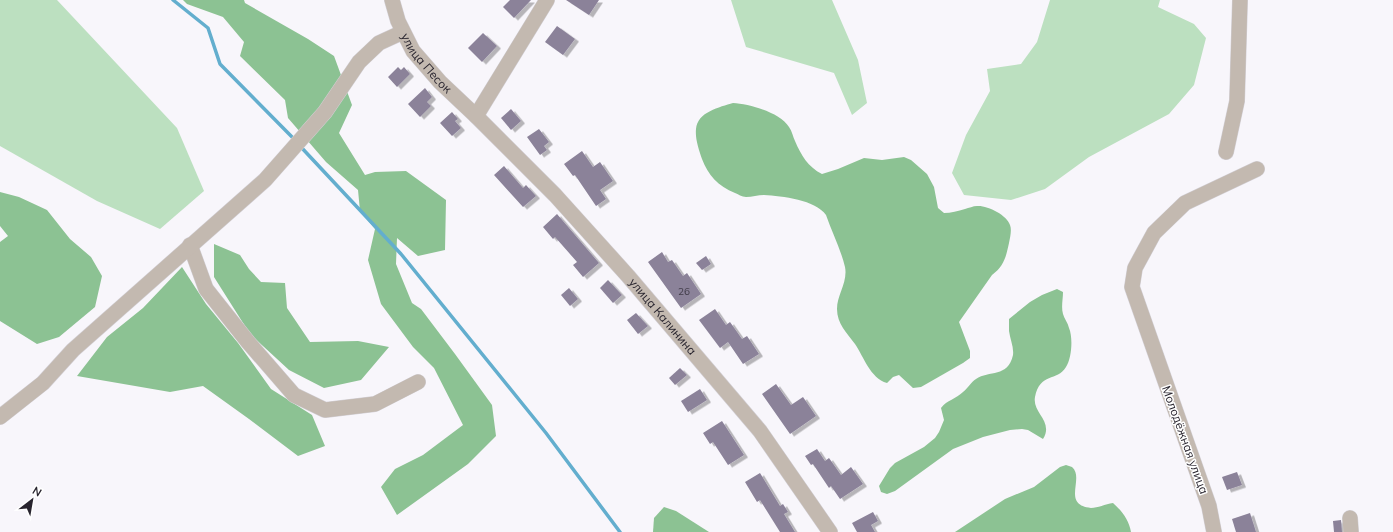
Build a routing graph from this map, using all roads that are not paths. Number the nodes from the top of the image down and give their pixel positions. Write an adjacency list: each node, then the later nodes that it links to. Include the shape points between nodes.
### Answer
1 (392, 0): 4 (street, улица Песок)
2 (547, 0): 5 (street)
3 (1240, 0): 6 (street, via 1237,101)
4 (403, 32): 5 (street, улица Песок, via 413,50 440,82); 8 (street, via 379,43 359,62 325,112 265,180)
5 (476, 116): 11 (street, улица Калинина, via 555,195 618,264 760,431)
6 (1226, 152)
7 (1257, 169): 12 (street, Молодёжная улица, via 1185,203 1154,233 1135,268 1132,287 1209,506)
8 (190, 246): 9 (street, via 206,289 294,395 325,410 375,404); 10 (street, via 73,350 43,383)
9 (418, 382)
10 (0, 417)
11 (830, 532)
12 (1214, 532)

